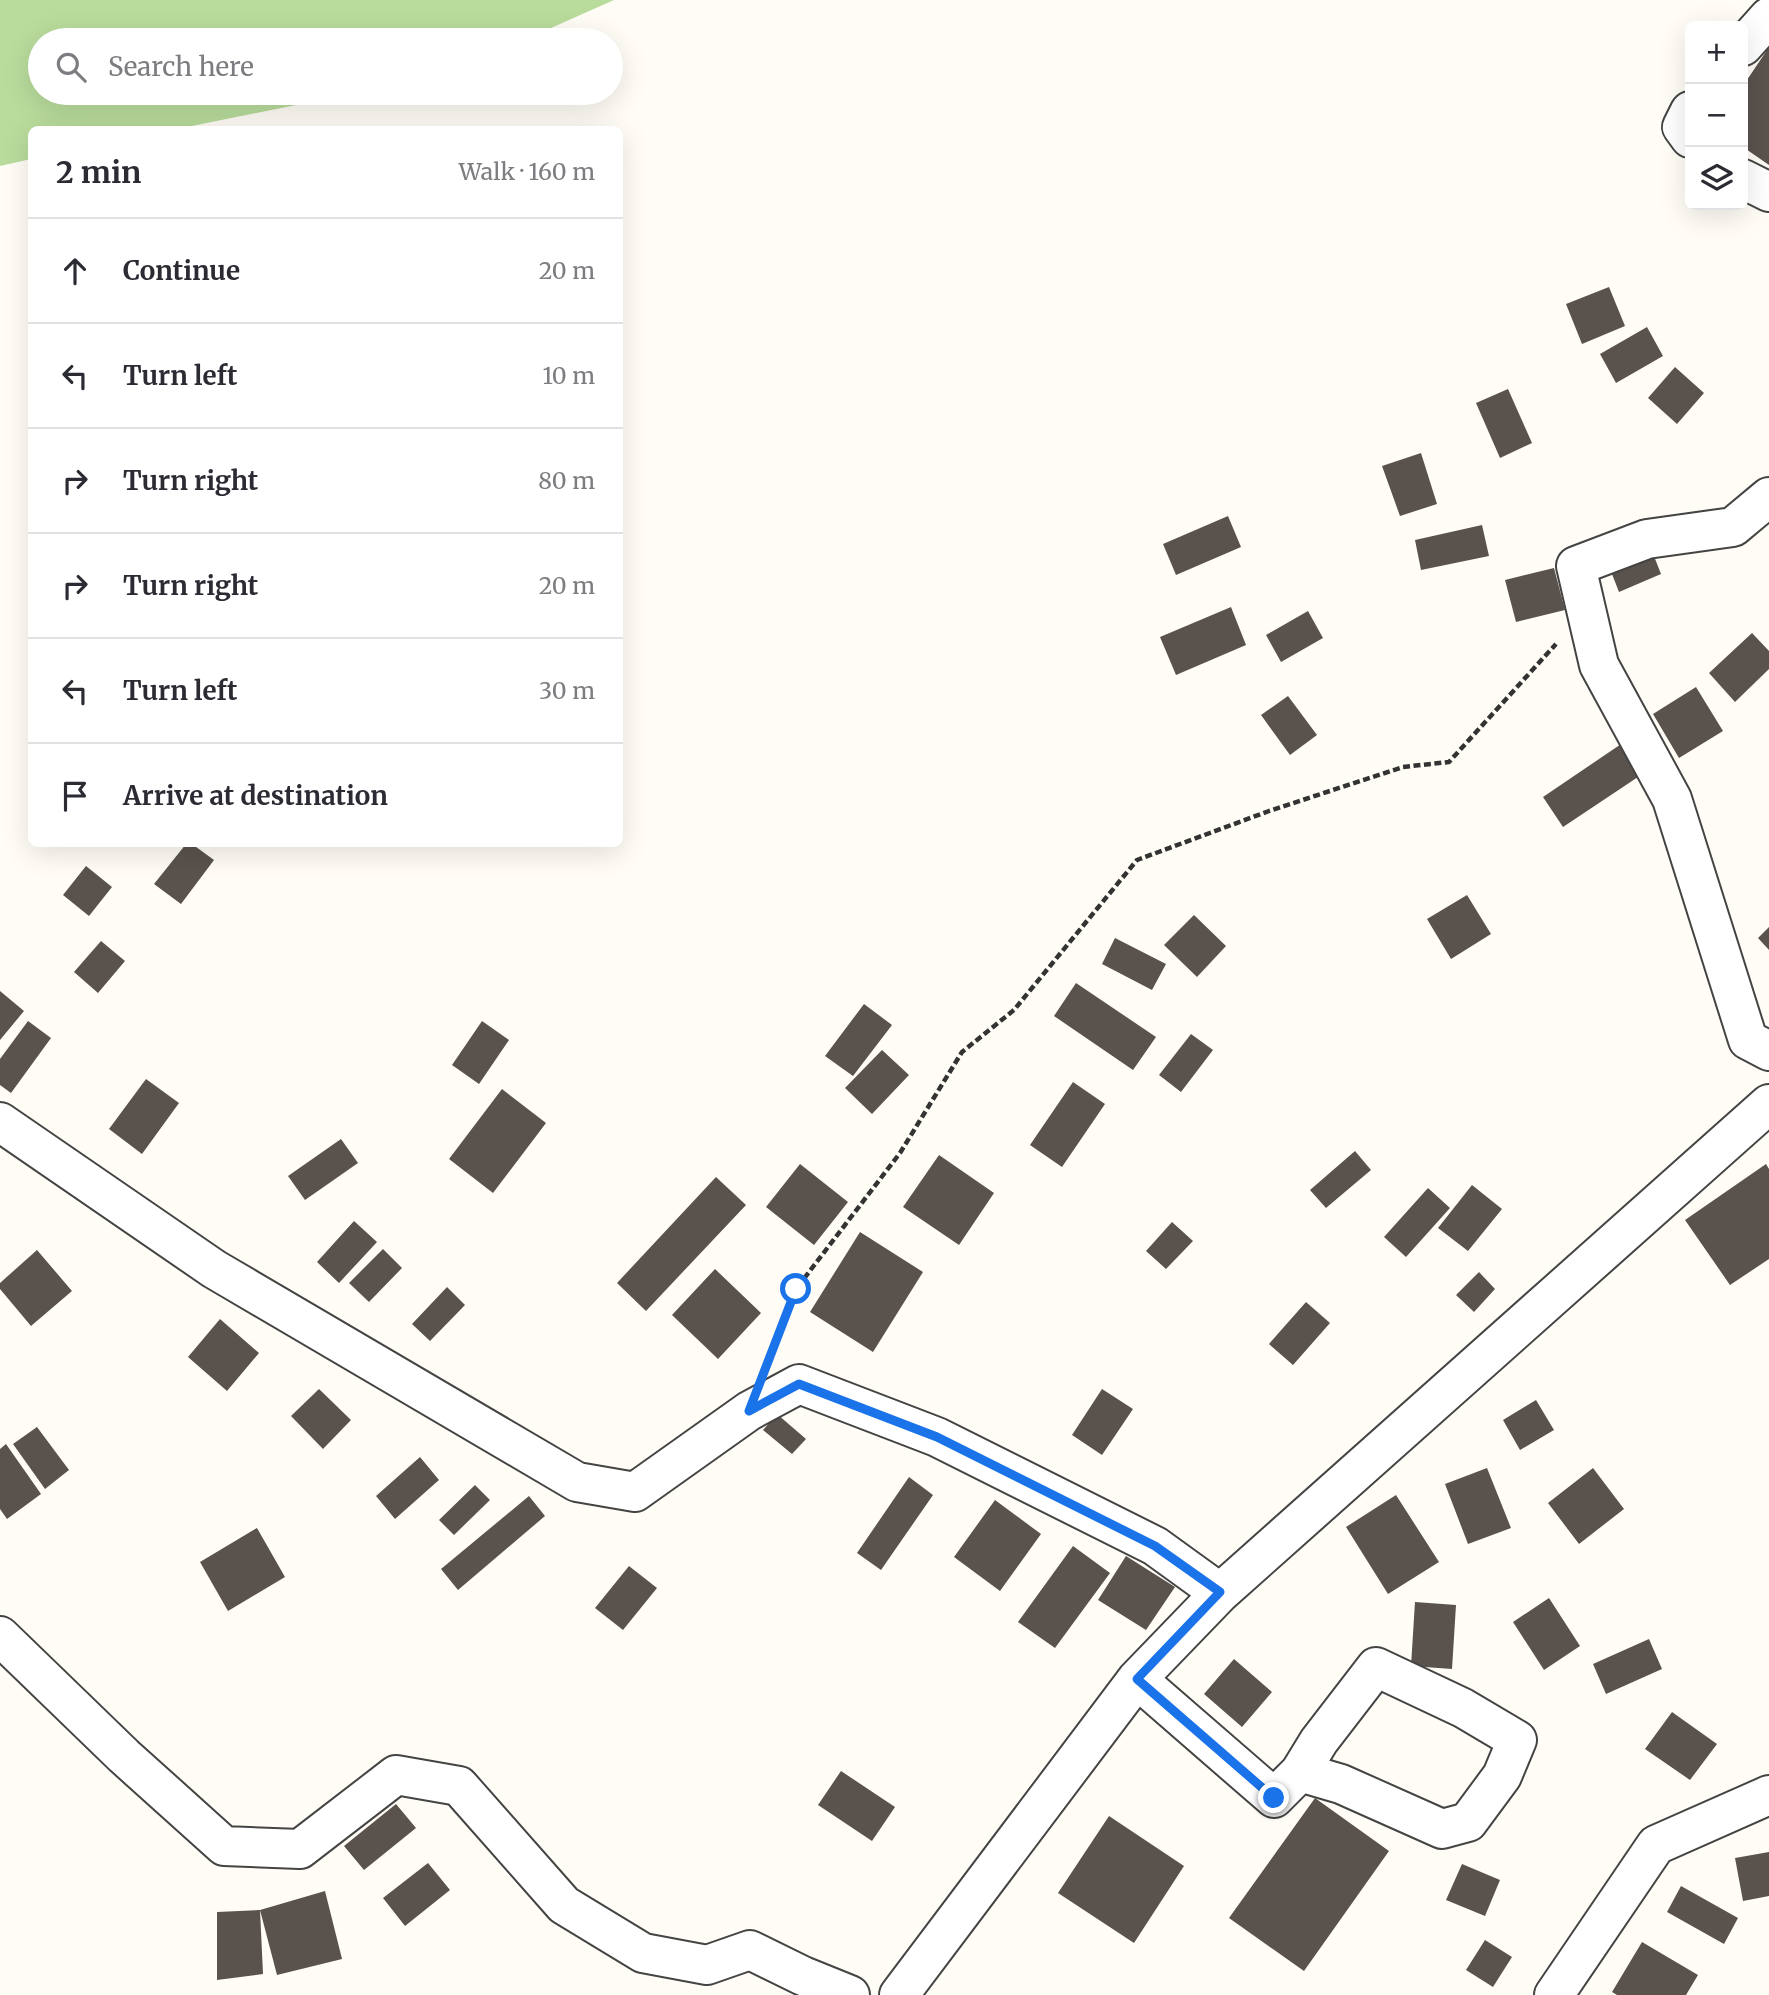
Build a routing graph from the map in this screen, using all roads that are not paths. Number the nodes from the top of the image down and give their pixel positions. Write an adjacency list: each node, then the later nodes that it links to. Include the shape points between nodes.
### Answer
1 (1769, 17): 2 (street)
2 (1748, 40)
3 (1748, 182): 4 (street)
4 (1769, 192)
5 (1769, 497): 6 (street, via 1732,527 1647,539 1576,566 1600,666 1672,799 1748,1040)
6 (1769, 1051)
7 (1769, 1104): 9 (street)
8 (0, 1122): 9 (street, via 214,1269 578,1482 635,1492 749,1411 799,1384 937,1437 1155,1546)
9 (1220, 1592): 11 (street)
10 (0, 1636): 14 (street, via 224,1846 300,1849 396,1775 459,1786 564,1905 643,1953 707,1965 750,1950)
11 (1137, 1679): 12 (street, via 1274,1798); 15 (street)
12 (1300, 1772): 12 (street, via 1341,1784 1442,1829 1468,1822 1502,1776 1517,1740 1463,1708 1376,1667)
13 (1769, 1795): 16 (street, via 1656,1845)
14 (850, 1995)
15 (899, 1995)
16 (1554, 1995)

